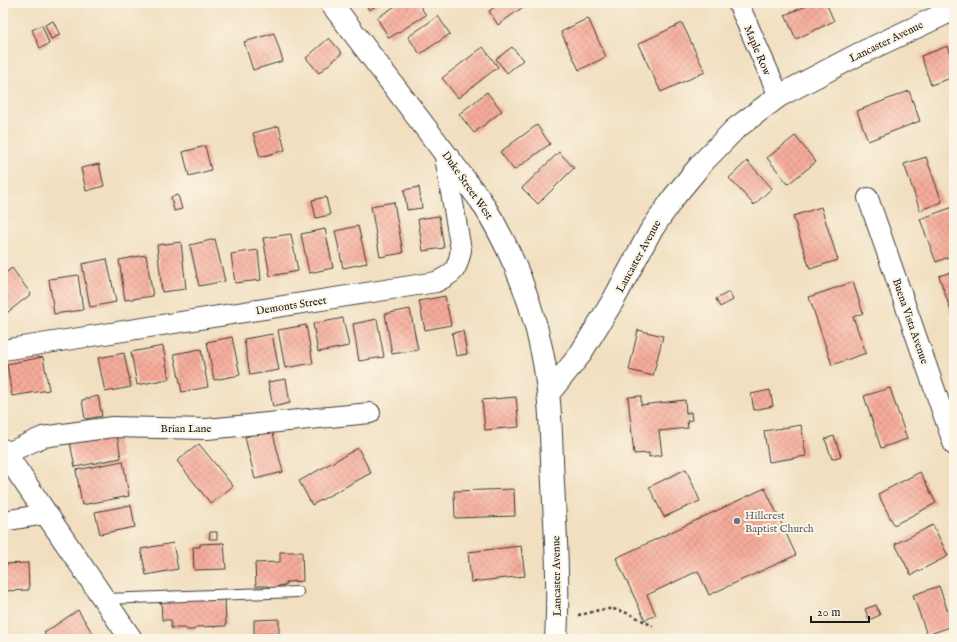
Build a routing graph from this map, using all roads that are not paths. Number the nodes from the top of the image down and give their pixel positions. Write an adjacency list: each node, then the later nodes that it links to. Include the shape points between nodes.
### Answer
1 (331, 3): 5 (street, Duke Street West)
2 (738, 3): 4 (street, Maple Row)
3 (954, 10): 4 (street, Lancaster Avenue, via 857,55)
4 (779, 96): 8 (street, Lancaster Avenue, via 735,129 674,197 650,232 580,356)
5 (444, 151): 7 (street, Demonts Street, via 461,250 458,265 449,276 436,282); 8 (street, Duke Street West, via 497,227 508,250 527,298 542,351)
6 (868, 198): 10 (street, Buena Vista Avenue)
7 (3, 350)
8 (548, 394): 17 (street, Lancaster Avenue, via 555,518 558,616)
9 (370, 413): 11 (street, Brian Lane, via 207,429 107,428 44,437)
10 (954, 445)
11 (4, 452): 12 (street)
12 (46, 514): 13 (street); 15 (street)
13 (3, 521)
14 (298, 592): 15 (lane)
15 (104, 599): 16 (street)
16 (132, 639)
17 (556, 639)

